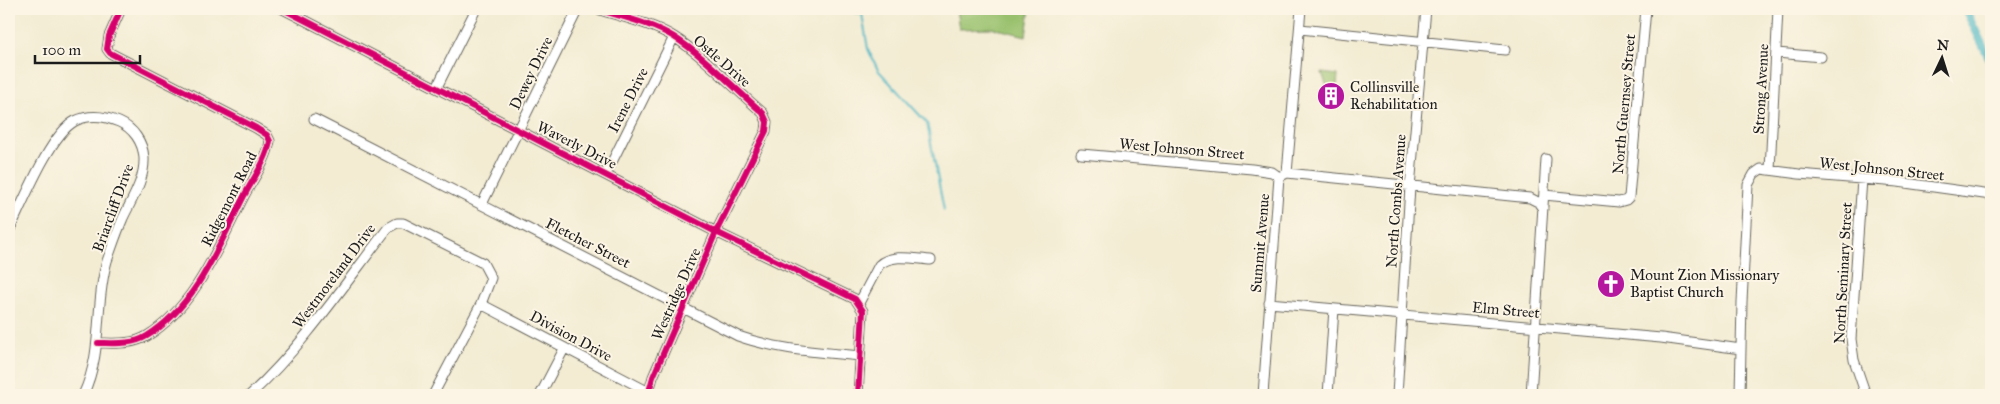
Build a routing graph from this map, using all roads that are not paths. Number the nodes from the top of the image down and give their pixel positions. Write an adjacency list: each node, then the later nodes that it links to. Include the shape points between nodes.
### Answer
1 (121, 9): 41 (street, Ridgemont Road, via 108,43 110,53 256,128 267,135 270,143 209,264 182,305 143,338)
2 (283, 9): 16 (street, Waverly Drive)
3 (476, 9): 16 (street)
4 (578, 9): 19 (street, Dewey Drive)
5 (597, 9): 11 (street, Ostle Drive)
6 (1301, 9): 10 (street, Summit Avenue)
7 (1426, 9): 12 (street, North Combs Avenue)
8 (1646, 9): 27 (street, North Guernsey Street, via 1630,193 1626,200 1619,202)
9 (1778, 9): 14 (street, Strong Avenue)
10 (1300, 29): 12 (street); 24 (street, Summit Avenue)
11 (674, 37): 18 (street, Ostle Drive, via 762,113); 23 (street, Irene Drive)
12 (1423, 42): 13 (street); 26 (street, North Combs Avenue)
13 (1505, 50)
14 (1777, 53): 15 (street); 22 (street, Strong Avenue)
15 (1821, 57)
16 (437, 87): 19 (street, Waverly Drive)
17 (314, 119): 29 (street, Fletcher Street)
18 (767, 122): 32 (street, Westridge Drive)
19 (518, 130): 23 (street, Waverly Drive); 29 (street, Dewey Drive)
20 (1081, 154): 24 (street, West Johnson Street, via 1252,169)
21 (1546, 160): 27 (street)
22 (1770, 170): 25 (street, West Johnson Street); 43 (street, via 1759,170 1748,185)
23 (606, 174): 32 (street, Waverly Drive)
24 (1283, 175): 26 (street, West Johnson Street); 34 (street, Summit Avenue)
25 (1862, 180): 28 (street, West Johnson Street); 56 (street, North Seminary Street, via 1851,339 1854,360)
26 (1410, 187): 30 (street, West Johnson Street, via 1530,198); 39 (street, North Combs Avenue)
27 (1544, 195): 30 (street)
28 (1991, 195)
29 (482, 204): 37 (street, Fletcher Street)
30 (1543, 209): 40 (street)
31 (9, 231): 41 (street, Briarcliff Drive, via 50,150 66,127 81,118 102,117 122,124 134,133 143,152 143,170 107,262)
32 (716, 232): 35 (street, Waverly Drive); 37 (street, Westridge Drive)
33 (931, 260): 35 (street, via 892,258 883,261)
34 (1269, 302): 38 (street, Elm Street); 51 (street, Summit Avenue)
35 (859, 303): 44 (street, via 863,311)
36 (480, 304): 42 (street, Division Drive); 47 (street, Westmoreland Drive, via 491,278 483,263 408,224 393,225 297,348); 48 (street, Westmoreland Drive)
37 (683, 308): 44 (street, Fletcher Street, via 761,344); 45 (street, Westridge Drive)
38 (1334, 309): 39 (street, Elm Street); 52 (street)
39 (1402, 314): 40 (street, Elm Street); 53 (street, North Combs Avenue)
40 (1535, 326): 43 (street, Elm Street); 54 (street)
41 (98, 343): 46 (street, Briarcliff Drive)
42 (564, 349): 45 (street, Division Drive); 49 (street)
43 (1741, 349): 55 (street)
44 (860, 356): 50 (street)
45 (648, 394)
46 (83, 395)
47 (250, 395)
48 (433, 395)
49 (540, 395)
50 (858, 395)
51 (1264, 395)
52 (1328, 395)
53 (1397, 395)
54 (1531, 395)
55 (1740, 395)
56 (1866, 395)

